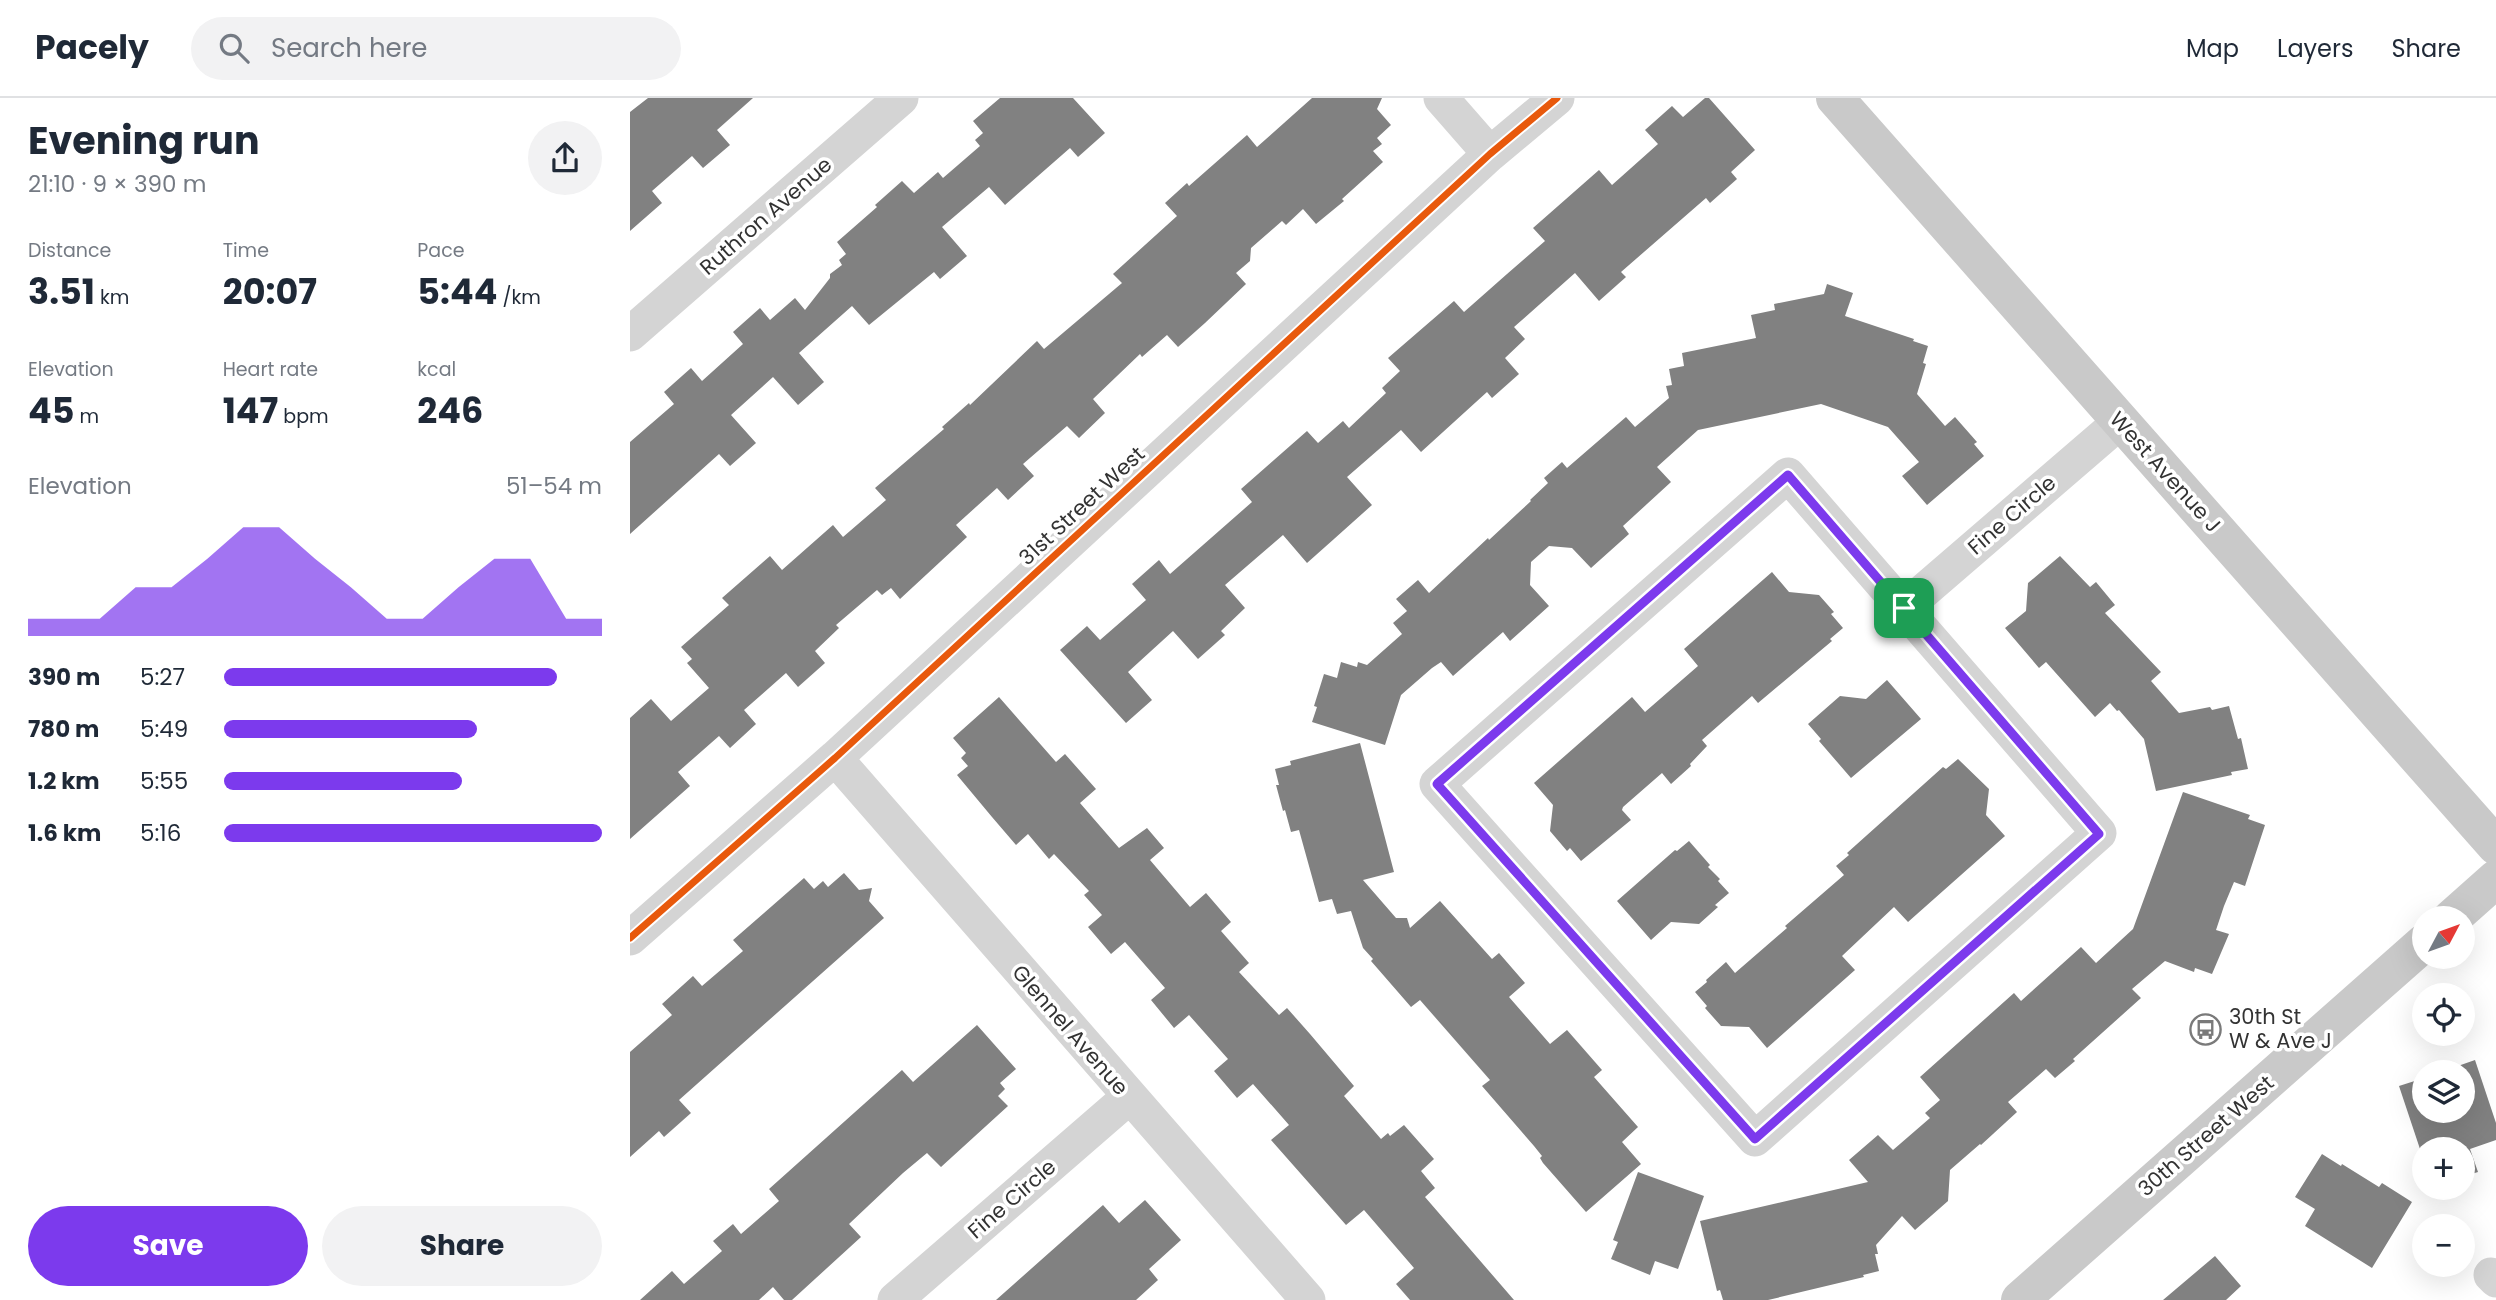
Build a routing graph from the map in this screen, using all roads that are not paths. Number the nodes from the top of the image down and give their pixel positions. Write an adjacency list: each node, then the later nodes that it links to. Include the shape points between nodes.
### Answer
1 (901, 98): 6 (street, Ruthron Avenue)
2 (1441, 98): 5 (street)
3 (1557, 98): 5 (street, 31st Street West)
4 (1835, 98): 7 (main road, West Avenue J)
5 (1490, 154): 9 (street, 31st Street West)
6 (630, 334)
7 (2120, 421): 8 (street, Fine Circle); 10 (main road, West Avenue J)
8 (1904, 608): 8 (street, via 1788,475 1437,784 1755,1139 2099,834)
9 (835, 758): 13 (street, 31st Street West); 15 (street, Glennel Avenue)
10 (2496, 846)
11 (2496, 879): 12 (main road)
12 (2466, 906)
13 (630, 937)
14 (2412, 954): 16 (main road, 30th Street West)
15 (1129, 1097): 17 (street, Fine Circle); 18 (street, Glennel Avenue)
16 (2023, 1299)
17 (895, 1300)
18 (1308, 1300)

